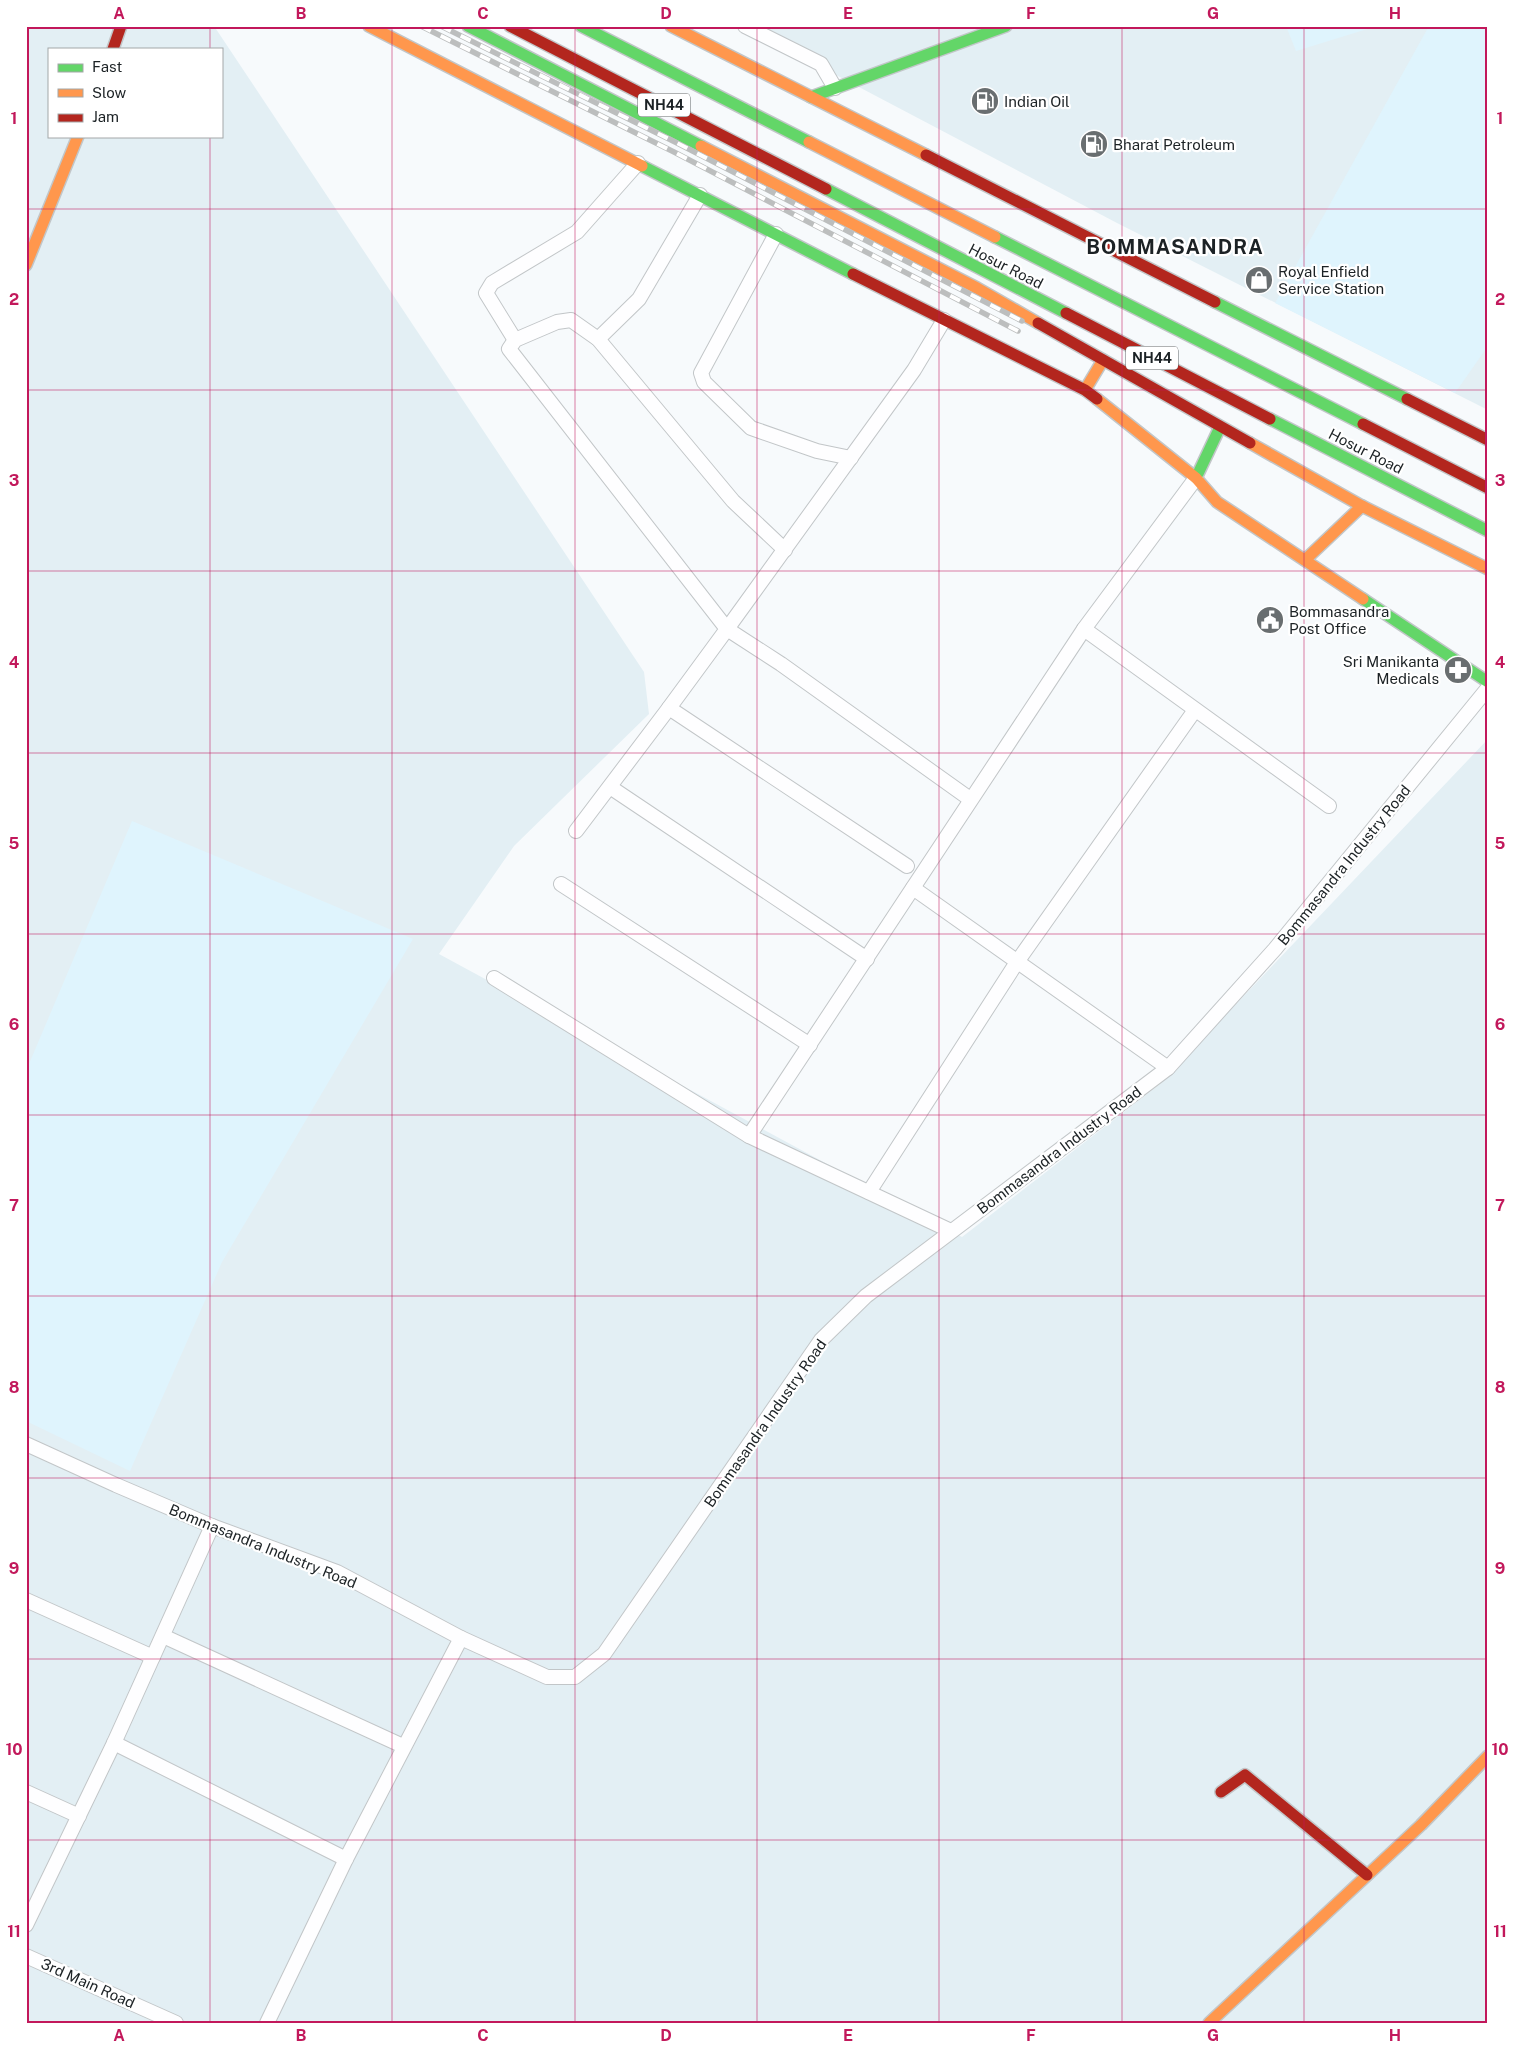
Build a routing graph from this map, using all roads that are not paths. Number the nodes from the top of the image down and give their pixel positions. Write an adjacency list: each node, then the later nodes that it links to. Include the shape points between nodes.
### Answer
1 (121, 26): 9 (main road)
2 (369, 26): 13 (main road)
3 (468, 26): 20 (main road, via 977,288)
4 (510, 26): 28 (main road, Hosur Road / NH44)
5 (581, 26): 26 (main road, Hosur Road / NH44)
6 (671, 26): 11 (main road)
7 (745, 26): 10 (street, via 821,64)
8 (1006, 26): 10 (main road)
9 (113, 48)
10 (835, 88): 11 (main road)
11 (811, 97): 23 (main road)
12 (77, 138): 16 (main road)
13 (638, 164): 14 (main road); 19 (street, via 577,232 492,283 486,293)
14 (700, 196): 15 (main road); 18 (street, via 639,299)
15 (776, 234): 17 (main road); 24 (street, via 701,373 704,382 751,428 817,451)
16 (26, 265)
17 (944, 320): 21 (main road); 24 (street, via 914,370)
18 (598, 338): 19 (street, via 571,320 557,322); 29 (street, via 733,500)
19 (515, 340): 32 (street, via 509,349)
20 (1103, 360): 21 (main road); 22 (main road)
21 (1085, 390): 25 (main road)
22 (1220, 427): 25 (main road); 27 (main road)
23 (1488, 440)
24 (851, 458): 29 (street)
25 (1196, 478): 30 (main road, via 1217,502); 33 (street)
26 (1488, 488)
27 (1362, 506): 30 (main road); 31 (main road)
28 (1488, 530)
29 (785, 550): 32 (street)
30 (1305, 560): 34 (main road)
31 (1488, 569)
32 (727, 628): 36 (street); 39 (street)
33 (1084, 629): 37 (street); 39 (street)
34 (1488, 682)
35 (1488, 688): 49 (street, Bommasandra Industry Road, via 1275,949)
36 (669, 708): 38 (street); 42 (street)
37 (1195, 710): 40 (street); 46 (street)
38 (610, 787): 41 (street); 45 (street)
39 (970, 798): 44 (street)
40 (1329, 806)
41 (576, 831)
42 (907, 866)
43 (561, 884): 48 (street)
44 (913, 888): 45 (street); 46 (street)
45 (867, 958): 48 (street)
46 (1017, 962): 49 (street); 51 (street)
47 (494, 978): 50 (street)
48 (810, 1045): 50 (street)
49 (1168, 1068): 52 (street, Bommasandra Industry Road)
50 (749, 1136): 51 (street)
51 (868, 1192): 52 (street)
52 (951, 1231): 57 (street, Bommasandra Industry Road, via 866,1296 821,1340 604,1654 575,1677 547,1677)
53 (26, 1444): 54 (street, Bommasandra Industry Road)
54 (212, 1526): 56 (street); 57 (street, Bommasandra Industry Road, via 336,1572)
55 (26, 1600): 58 (street)
56 (163, 1636): 58 (street); 60 (street)
57 (461, 1638): 60 (street)
58 (153, 1657): 59 (street)
59 (114, 1743): 64 (street); 65 (street)
60 (403, 1746): 65 (street)
61 (1488, 1756): 66 (main road, via 1422,1825)
62 (26, 1792): 64 (street)
63 (1222, 1792): 66 (main road, via 1245,1775)
64 (79, 1816): 67 (street)
65 (346, 1859): 70 (street)
66 (1367, 1875): 71 (main road)
67 (26, 1925)
68 (26, 1956): 69 (street, 3rd Main Road)
69 (176, 2023)
70 (267, 2023)
71 (1209, 2023)

